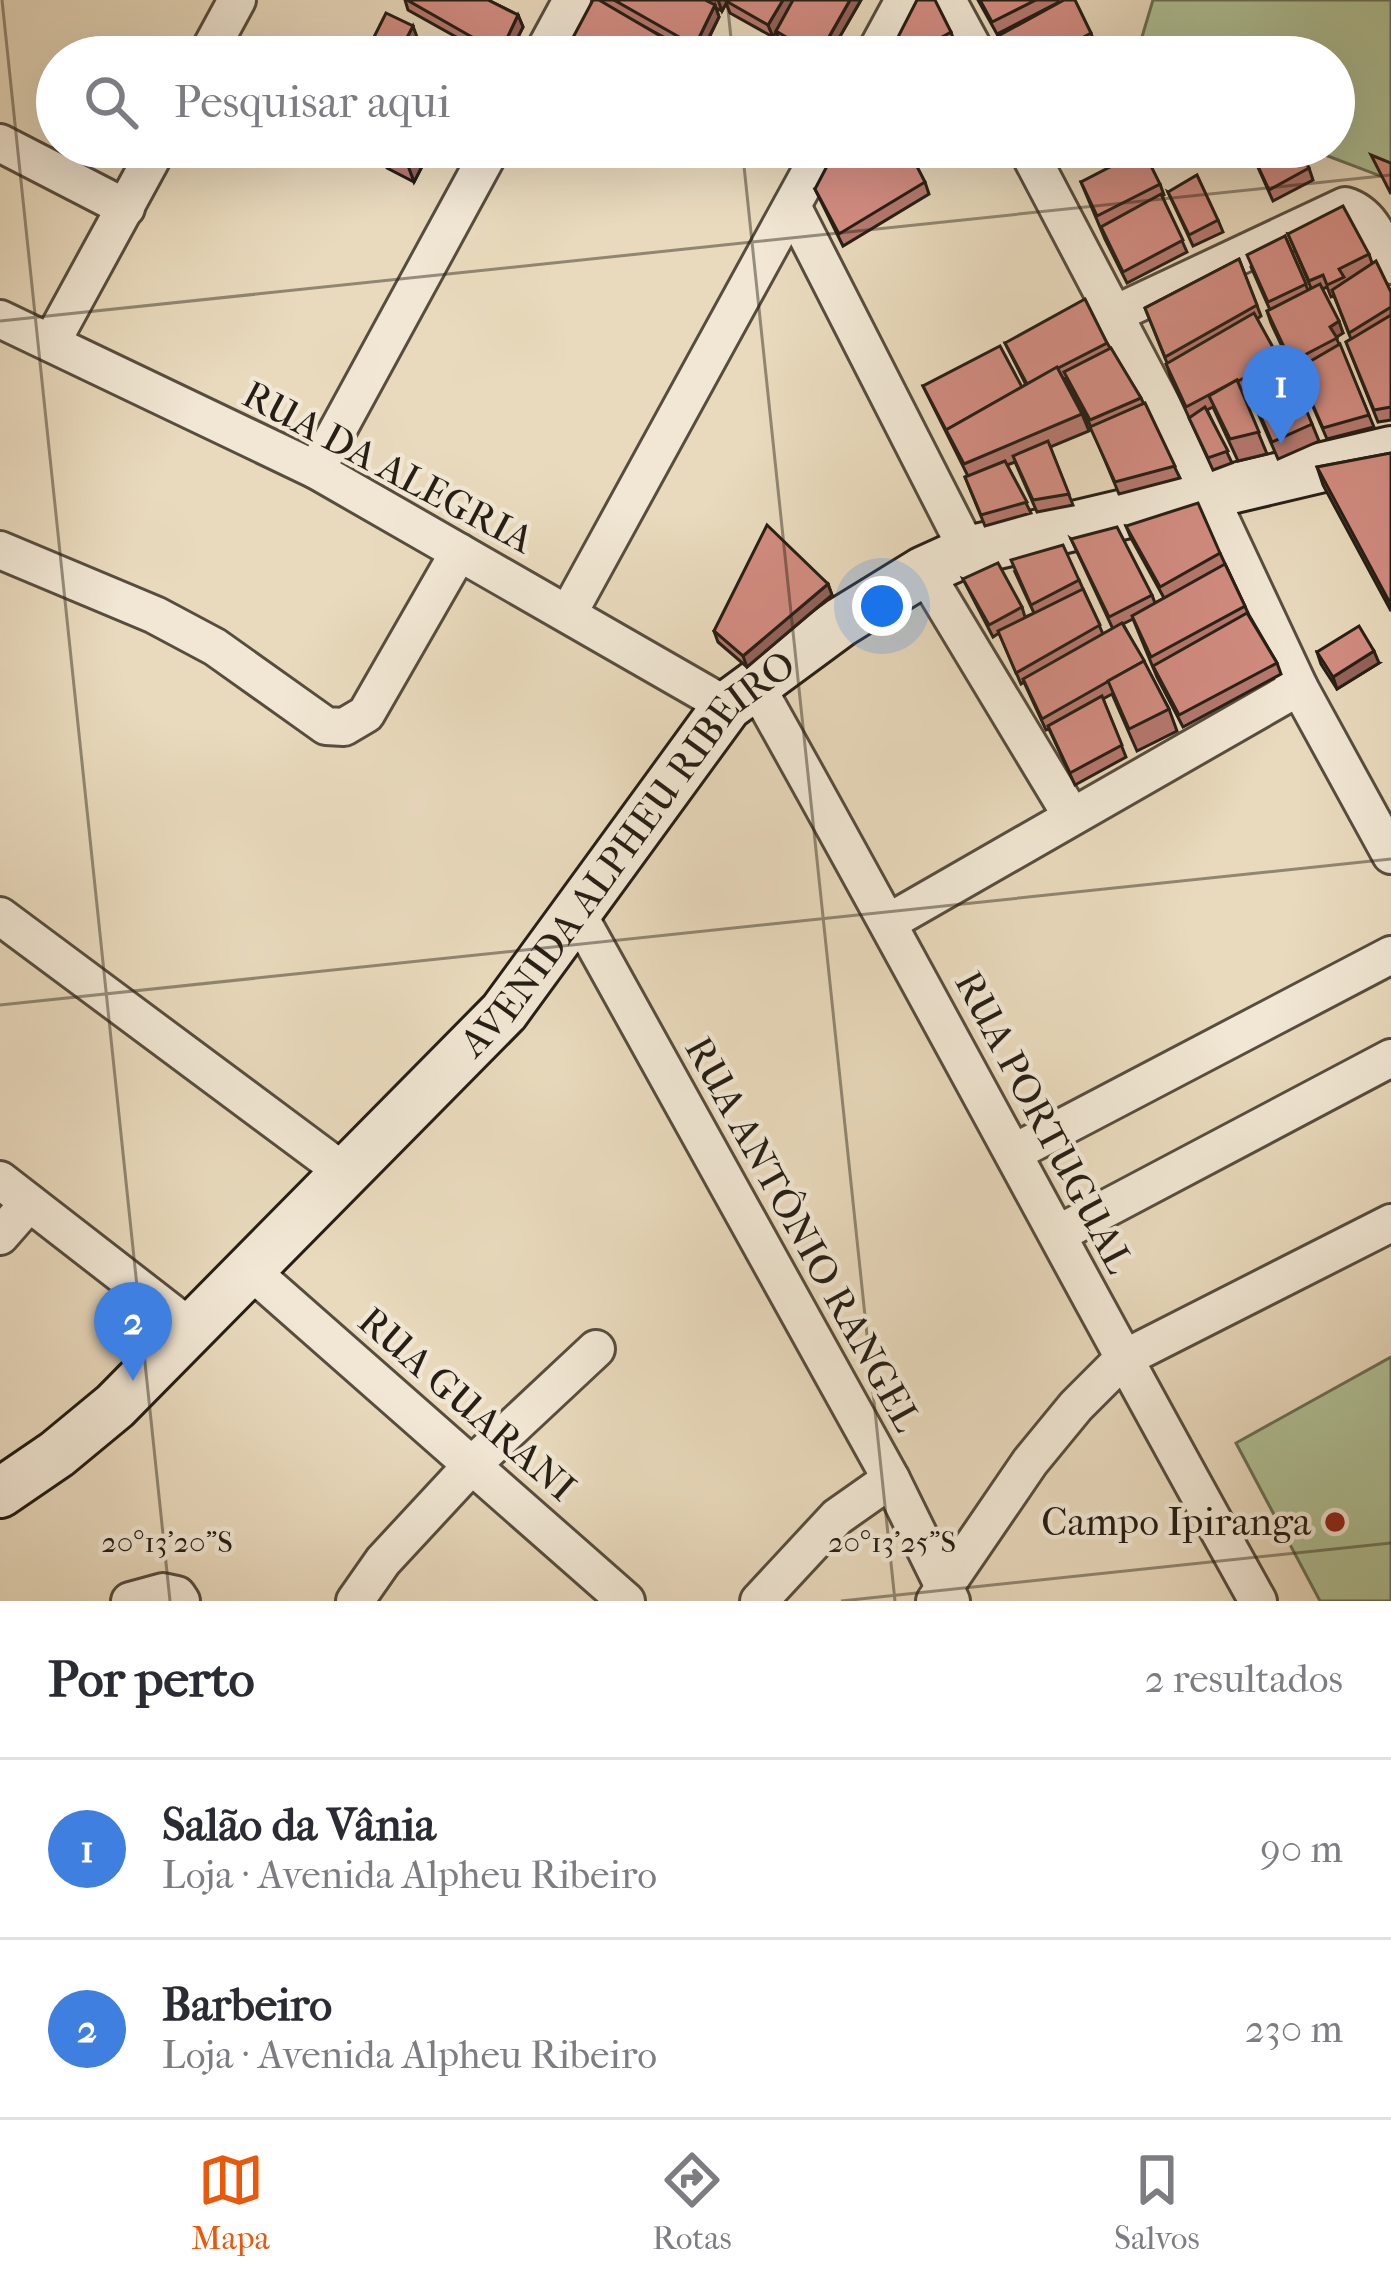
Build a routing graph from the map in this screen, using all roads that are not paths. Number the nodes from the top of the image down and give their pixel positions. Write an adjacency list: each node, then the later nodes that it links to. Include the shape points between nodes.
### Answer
1 (237, 0): 5 (street)
2 (572, 0): 6 (street)
3 (904, 0): 7 (street)
4 (947, 0): 8 (street)
5 (217, 36)
6 (552, 36)
7 (884, 36)
8 (967, 36)
9 (0, 143): 10 (street)
10 (36, 162)
11 (48, 168): 17 (street)
12 (147, 168): 17 (street)
13 (481, 168): 23 (street)
14 (813, 168): 16 (street)
15 (1037, 168): 19 (street)
16 (792, 206): 27 (street); 28 (street)
17 (126, 208): 21 (street)
18 (1391, 266): 19 (street, via 1360,211 1345,206)
19 (1115, 314): 24 (street)
20 (0, 320): 21 (street, RUA DA ALEGRIA)
21 (51, 343): 23 (street, RUA DA ALEGRIA)
22 (1391, 451): 24 (street, AVENIDA ALPHEU RIBEIRO)
23 (316, 470): 26 (street, RUA DA ALEGRIA)
24 (1208, 493): 27 (street, AVENIDA ALPHEU RIBEIRO); 29 (street)
25 (0, 550): 26 (street, via 155,615 326,726 344,728 366,714)
26 (459, 552): 28 (street, RUA DA ALEGRIA)
27 (946, 561): 30 (street, AVENIDA ALPHEU RIBEIRO, via 841,622); 31 (street)
28 (569, 612): 30 (street, RUA DA ALEGRIA)
29 (1299, 687): 31 (street); 32 (street)
30 (741, 695): 33 (street, AVENIDA ALPHEU RIBEIRO); 35 (street, RUA PORTUGUAL)
31 (1071, 815): 35 (street)
32 (1391, 855)
33 (576, 911): 39 (street, AVENIDA ALPHEU RIBEIRO, via 504,1012); 50 (street, RUA ANTÔNIO RANGEL)
34 (0, 916): 39 (street)
35 (889, 922): 38 (street, RUA PORTUGUAL)
36 (1391, 955): 38 (street)
37 (1391, 1058): 43 (street)
38 (1015, 1152): 43 (street, RUA PORTUGUAL)
39 (344, 1172): 45 (street, AVENIDA ALPHEU RIBEIRO)
40 (0, 1180): 41 (street)
41 (29, 1203): 44 (street); 46 (street)
42 (1391, 1223): 48 (street)
43 (1058, 1234): 48 (street, RUA PORTUGUAL)
44 (0, 1236)
45 (250, 1271): 46 (street, AVENIDA ALPHEU RIBEIRO); 49 (street, RUA GUARANI)
46 (192, 1329): 51 (street, AVENIDA ALPHEU RIBEIRO, via 115,1406)
47 (596, 1348): 49 (street)
48 (1123, 1359): 52 (street, via 1030,1462); 58 (street, RUA PORTUGUAL)
49 (473, 1464): 55 (street); 56 (street, RUA GUARANI)
50 (891, 1479): 52 (street, RUA ANTÔNIO RANGEL); 57 (street, via 837,1517)
51 (0, 1493)
52 (944, 1597)
53 (130, 1601): 54 (street, via 163,1592)
54 (181, 1601)
55 (355, 1601)
56 (626, 1601)
57 (759, 1601)
58 (1258, 1601)

